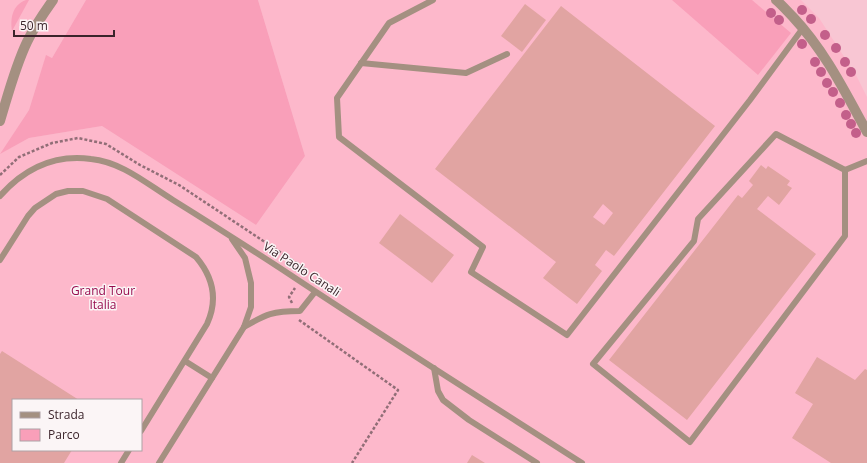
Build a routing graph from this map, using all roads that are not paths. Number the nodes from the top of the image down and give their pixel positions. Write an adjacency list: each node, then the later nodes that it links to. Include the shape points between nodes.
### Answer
1 (53, 0): 7 (street, via 26,43)
2 (433, 0): 6 (lane, via 390,23)
3 (776, 0): 4 (street)
4 (803, 28): 6 (lane, via 750,100 566,335 472,272 483,247 339,137 336,98); 8 (street, via 836,74)
5 (507, 54): 6 (lane, via 466,73)
6 (361, 63)
7 (0, 122)
8 (867, 132)
9 (867, 161): 10 (lane)
10 (845, 170): 10 (lane, via 776,134 698,219 694,241 593,364 690,442 845,236)
11 (0, 196): 12 (lane, Via Paolo Canali, via 19,177 40,165 63,159 91,158 116,164)
12 (230, 236): 14 (lane, Via Paolo Canali); 15 (lane, via 245,258 251,283 251,308)
13 (0, 260): 16 (lane, via 28,216 56,194 82,191 107,199 196,257 205,268 213,296 211,315)
14 (315, 292): 15 (lane, via 300,311 270,313); 17 (lane, Via Paolo Canali)
15 (244, 327): 18 (lane)
16 (185, 361): 18 (lane); 19 (lane)
17 (434, 368): 23 (lane, via 438,391 443,400 469,420); 24 (lane, Via Paolo Canali)
18 (212, 378): 22 (lane)
19 (142, 429)
20 (128, 451): 21 (lane)
21 (121, 463)
22 (159, 463)
23 (537, 463)
24 (582, 463)

